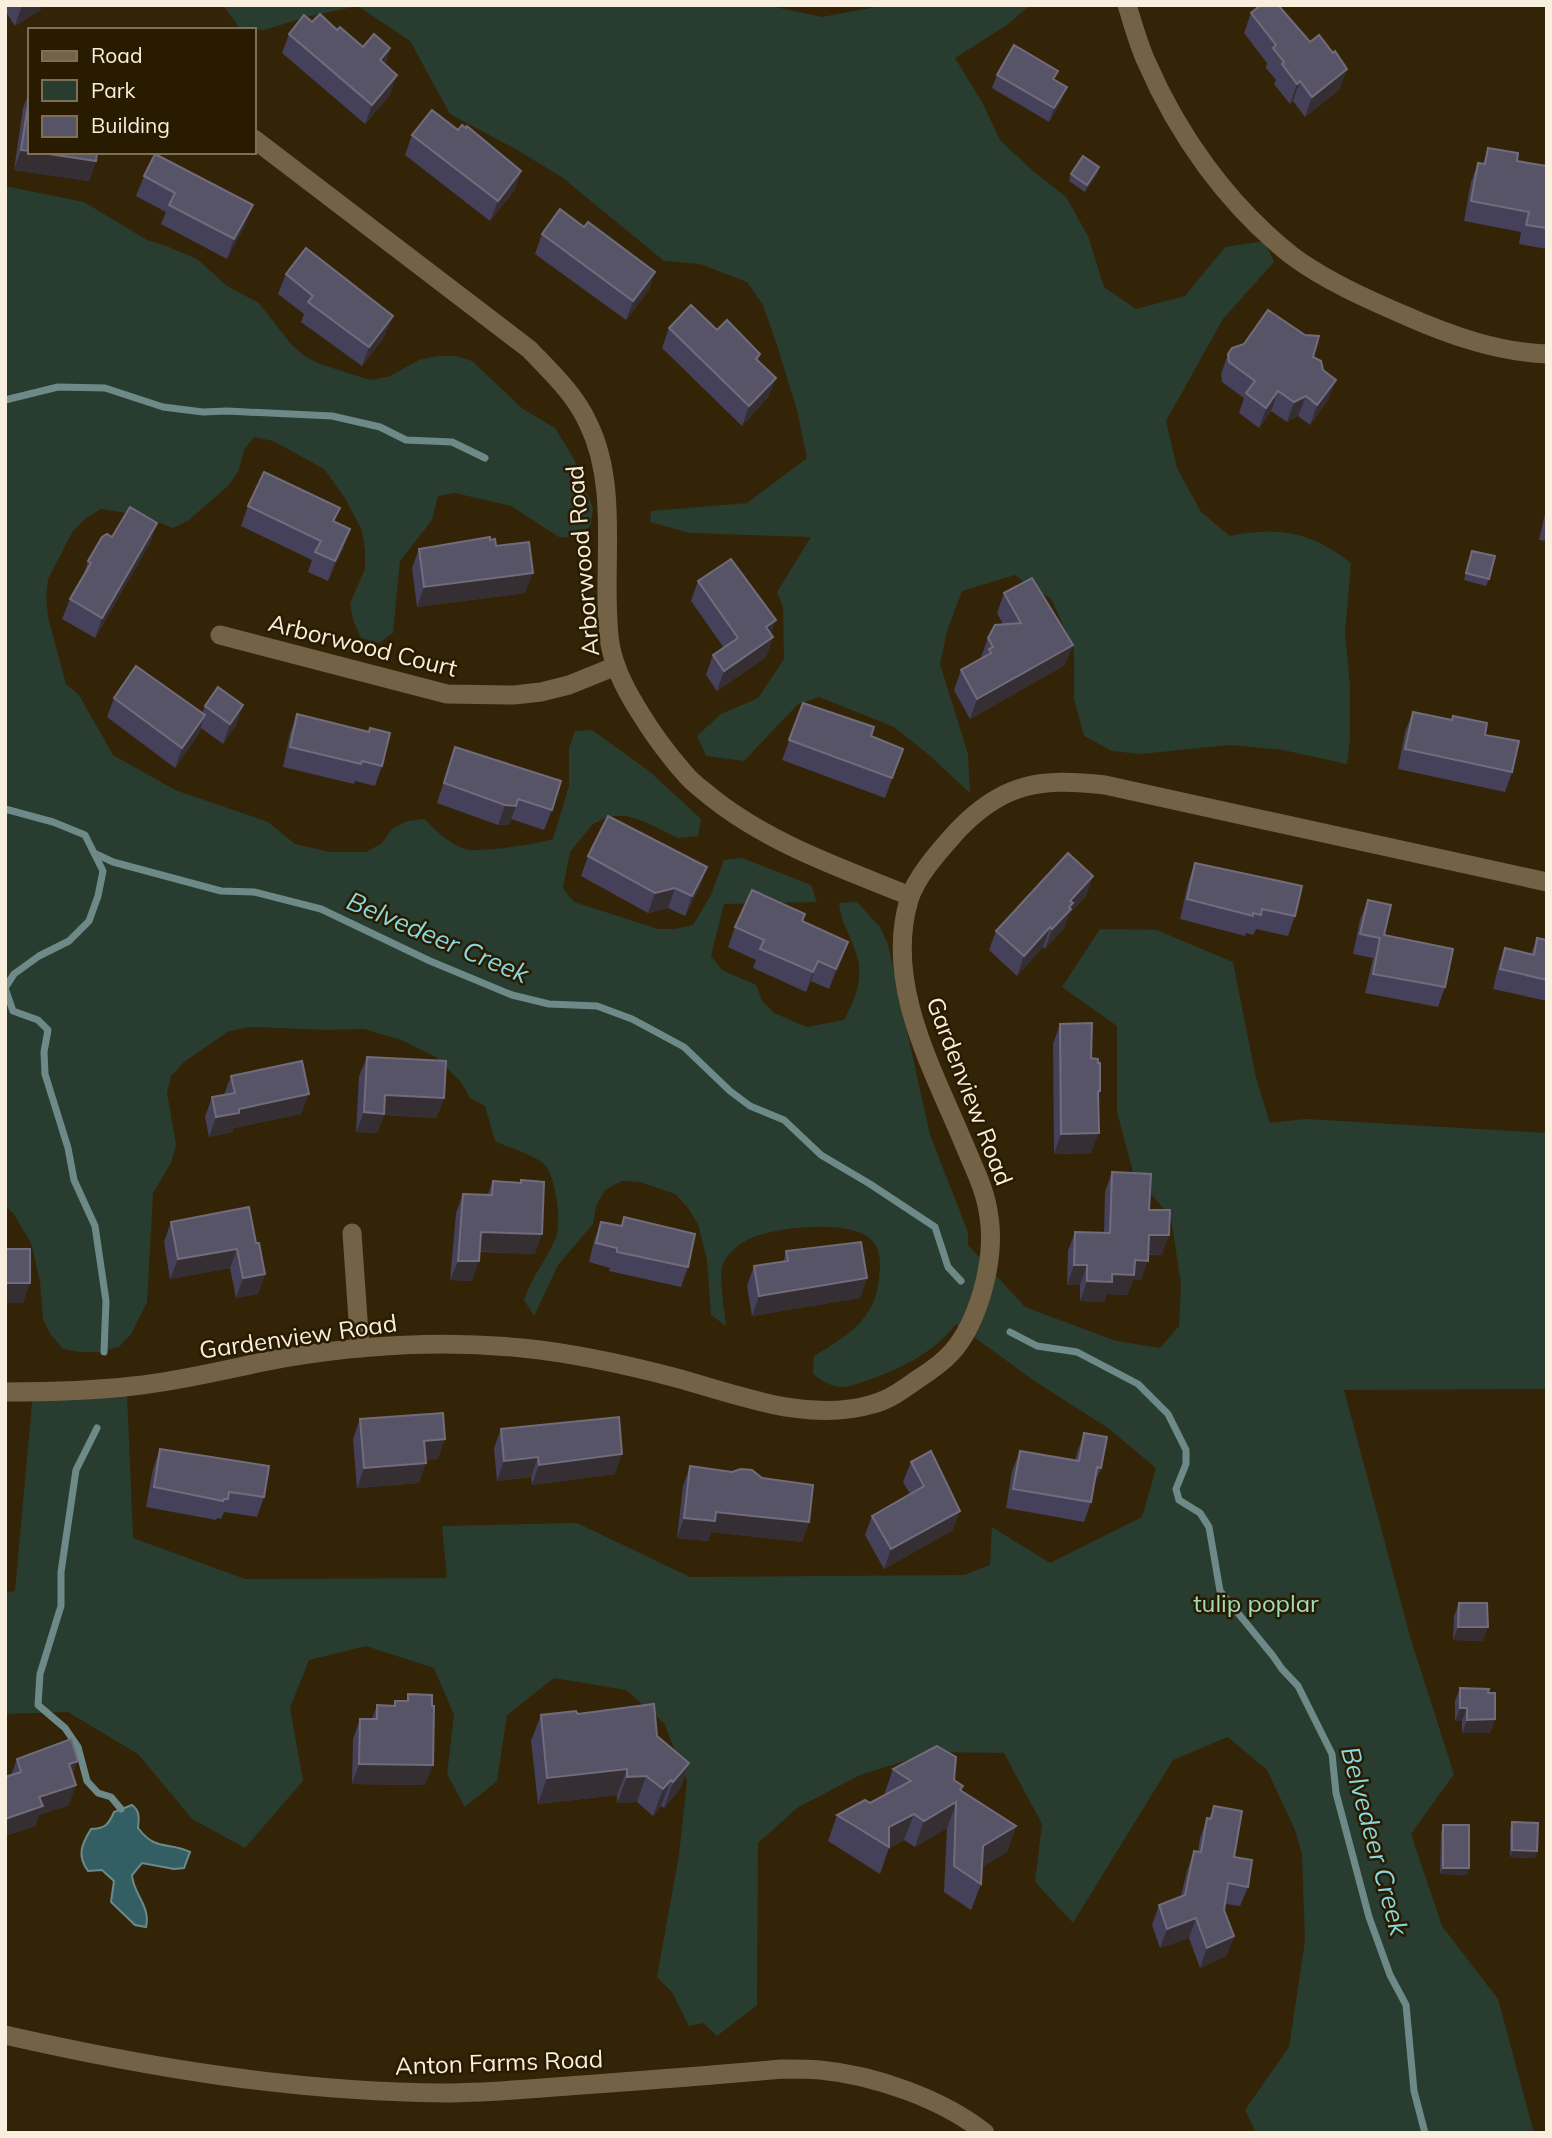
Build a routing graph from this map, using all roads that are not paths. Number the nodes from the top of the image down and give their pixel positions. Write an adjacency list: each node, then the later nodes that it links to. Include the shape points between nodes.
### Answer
1 (1127, 5): 3 (street, via 1149,68 1203,163 1239,207 1292,256 1358,295 1430,327 1479,344)
2 (256, 141): 5 (street, Arborwood Road, via 529,349 567,389 589,424 600,462 608,516 610,644)
3 (1547, 354)
4 (220, 635): 5 (street, Arborwood Court, via 447,694 541,692)
5 (616, 666): 7 (street, Arborwood Road, via 649,726 688,778 727,810 783,844)
6 (1547, 882): 7 (street, Gardenview Road, via 1152,794 1070,781 1017,788 994,798 950,839)
7 (910, 896): 9 (street, Gardenview Road, via 904,928 908,1001 984,1191 990,1243 978,1308 951,1353 928,1373 876,1404 813,1410 792,1409 582,1356 451,1345)
8 (352, 1233): 9 (street)
9 (360, 1348): 10 (street, Gardenview Road, via 135,1386)
10 (5, 1392)
11 (5, 2035): 12 (street, Anton Farms Road, via 193,2071 368,2091 484,2091 820,2070 896,2088 953,2111)
12 (985, 2133)

